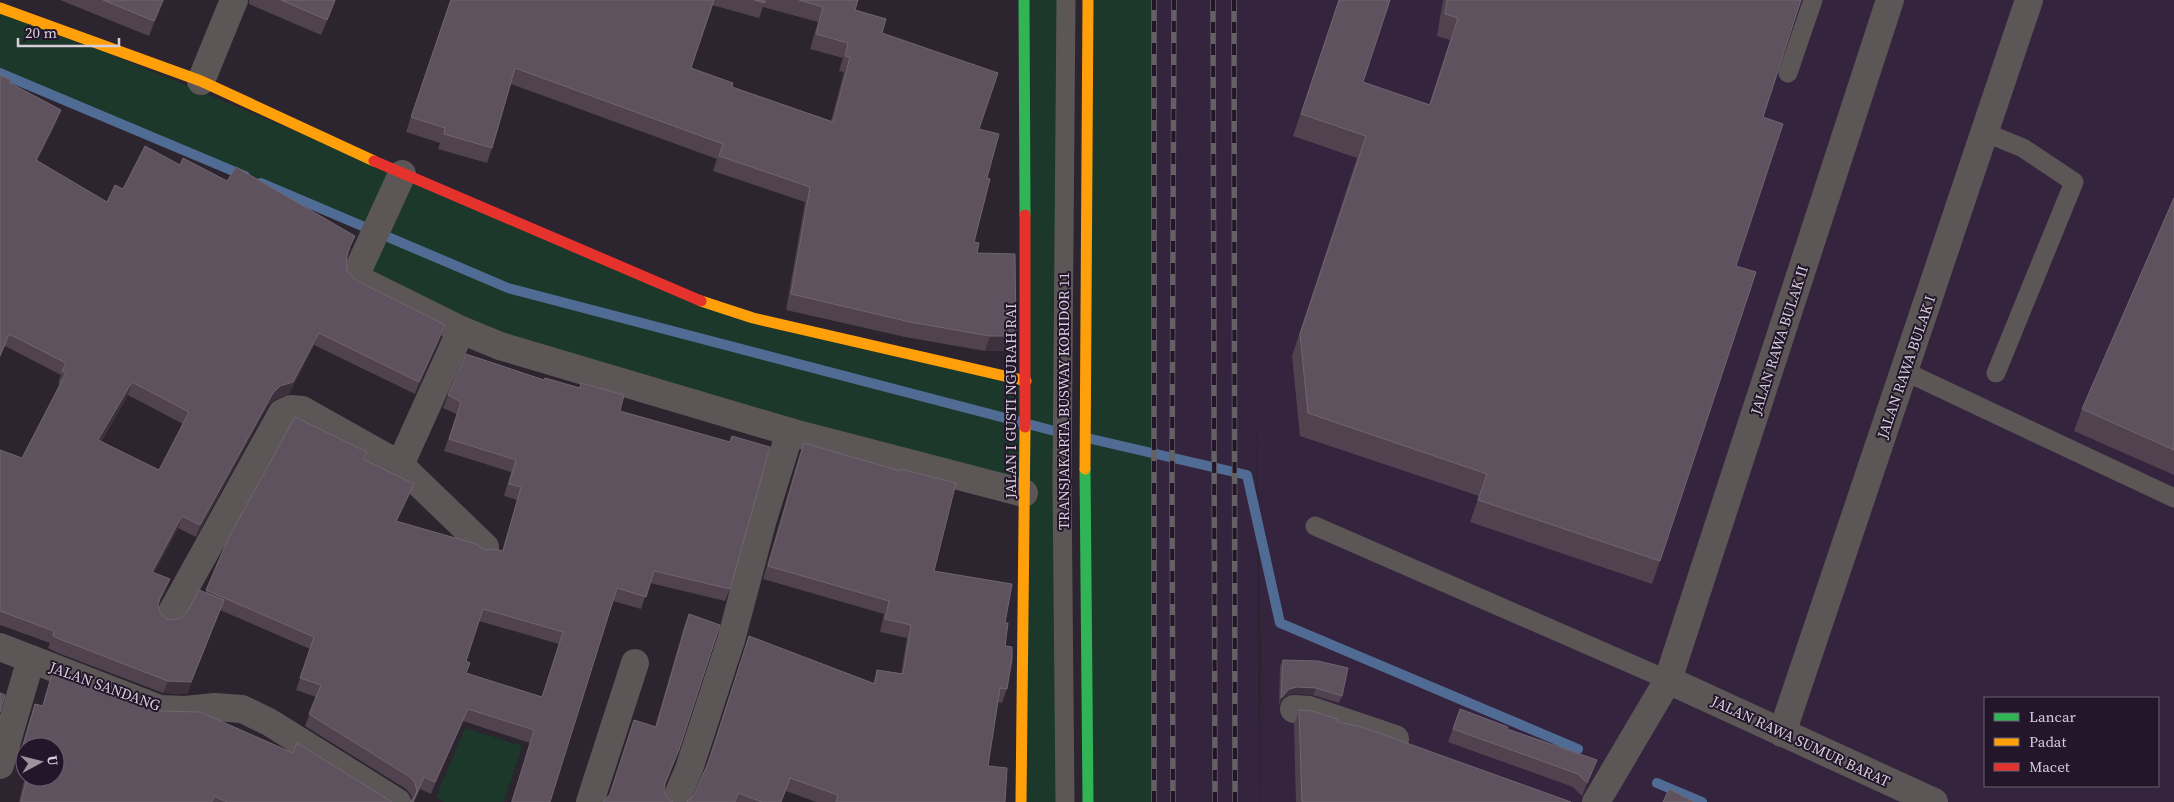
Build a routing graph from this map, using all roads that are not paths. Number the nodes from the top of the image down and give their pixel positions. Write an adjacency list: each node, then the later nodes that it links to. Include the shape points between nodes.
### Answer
1 (234, 0): 10 (street)
2 (1024, 0): 16 (main road, JALAN I GUSTI NGURAH RAI)
3 (1066, 0): 36 (lane, TRANSJAKARTA BUSWAY KORIDOR 11, via 1062,483)
4 (1088, 0): 37 (main road, via 1085,486)
5 (1813, 0): 9 (lane)
6 (2029, 0): 11 (street, JALAN RAWA BULAK I)
7 (1886, 1): 27 (street, JALAN RAWA BULAK II)
8 (0, 8): 10 (main road)
9 (1788, 73)
10 (202, 81): 12 (main road)
11 (1984, 132): 14 (street, JALAN RAWA BULAK I); 15 (lane, via 2023,148 2074,182)
12 (401, 178): 13 (street, via 357,278); 16 (main road, via 712,305 753,318)
13 (461, 330): 17 (street, via 500,346); 18 (street)
14 (1904, 371): 20 (lane); 29 (street, JALAN RAWA BULAK I)
15 (1996, 373)
16 (1026, 382): 19 (main road, JALAN I GUSTI NGURAH RAI)
17 (790, 432): 19 (street); 34 (street, via 731,640)
18 (400, 465): 22 (street); 23 (street, via 302,410 282,412)
19 (1024, 493): 35 (main road, JALAN I GUSTI NGURAH RAI)
20 (2174, 498)
21 (1315, 526): 27 (lane)
22 (485, 547)
23 (169, 617)
24 (0, 647): 25 (street, JALAN SANDANG)
25 (31, 659): 31 (street); 32 (street, JALAN SANDANG, via 160,708 242,709 270,722)
26 (635, 663): 33 (street)
27 (1668, 680): 29 (street, JALAN RAWA SUMUR BARAT); 38 (street, JALAN RAWA BULAK II)
28 (1294, 710): 30 (street, via 1309,710)
29 (1782, 734): 39 (street, JALAN RAWA SUMUR BARAT)
30 (1422, 749)
31 (0, 765)
32 (397, 802)
33 (590, 802)
34 (675, 802)
35 (1021, 802)
36 (1064, 802)
37 (1088, 802)
38 (1596, 802)
39 (1934, 802)

